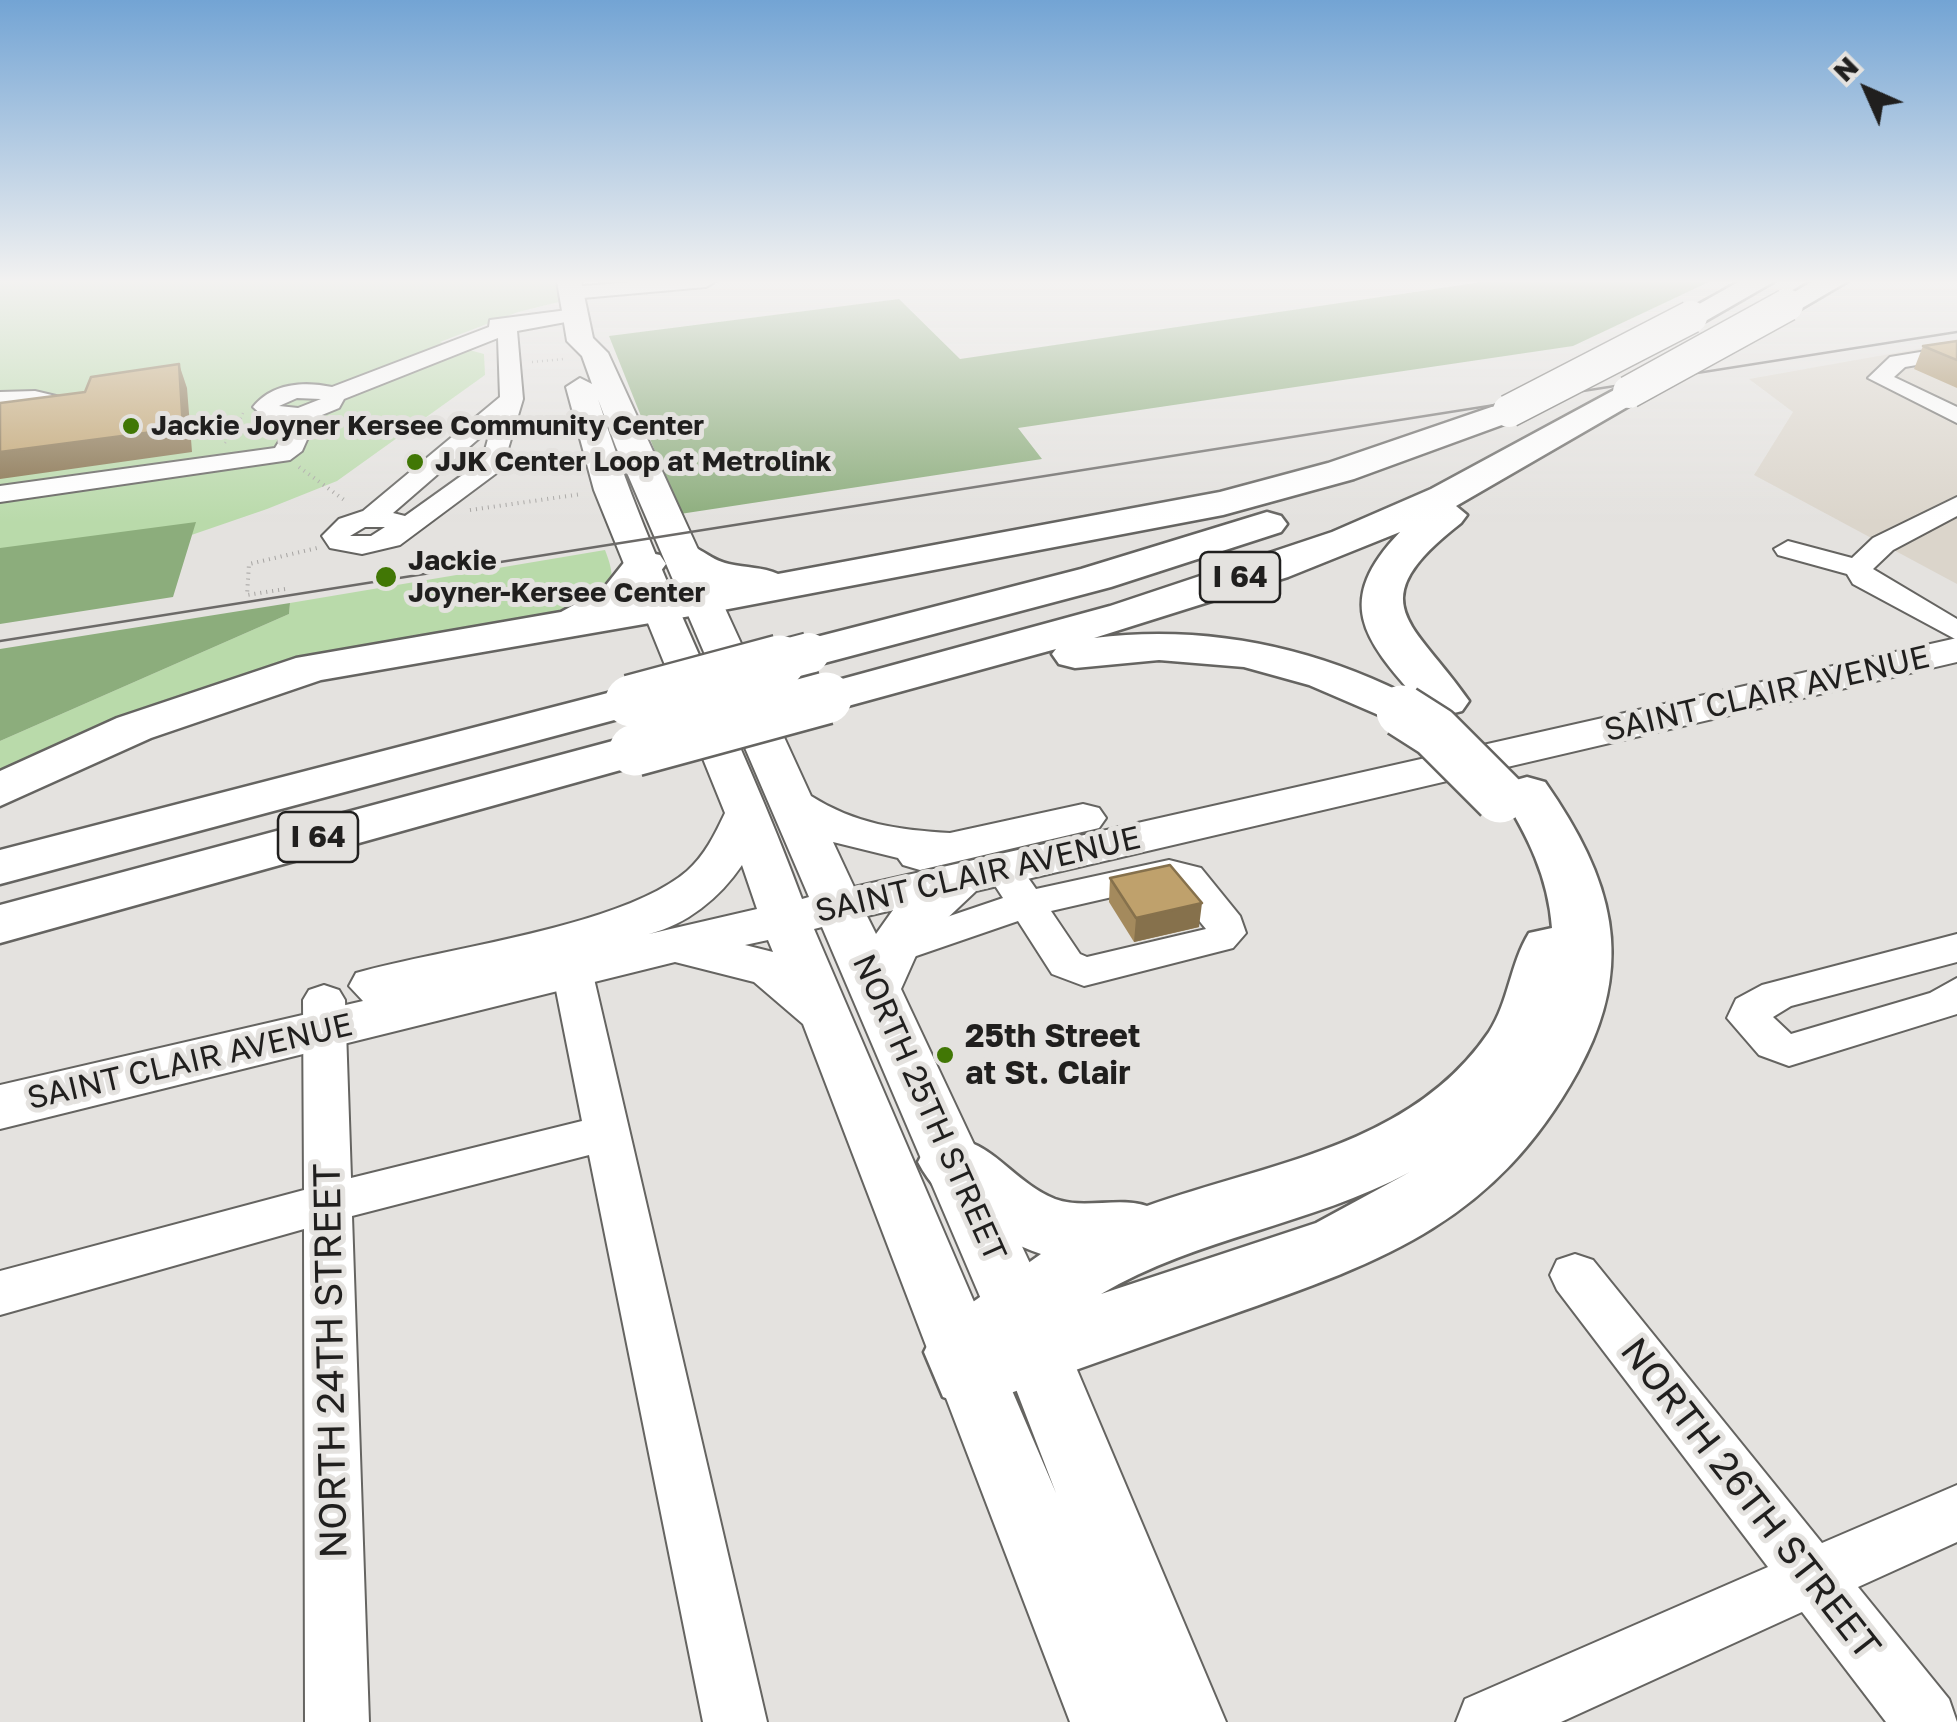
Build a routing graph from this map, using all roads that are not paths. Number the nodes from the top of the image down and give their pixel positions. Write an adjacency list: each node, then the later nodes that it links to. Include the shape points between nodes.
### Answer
1 (414, 361): 9 (street)
2 (510, 361): 7 (street)
3 (597, 361): 21 (main road, NORTH 25TH STREET)
4 (1604, 361): 12 (highway, I 64, bridge)
5 (1685, 361): 14 (highway, I 64, bridge)
6 (1902, 361): 13 (street, via 1879,378)
7 (512, 399): 17 (street); 18 (street, via 493,464)
8 (0, 400): 10 (street, via 35,398)
9 (320, 400): 11 (street, via 275,397); 15 (street, via 281,455)
10 (69, 406)
11 (267, 410)
12 (1509, 410): 21 (highway, via 1342,471 1223,503 810,579); 24 (highway, I 64, via 1388,475 1241,534)
13 (1957, 416)
14 (1548, 441): 24 (highway, I 64, via 1419,509 1150,606); 25 (highway, via 1536,464 1406,543 1385,572 1380,593)
15 (0, 494)
16 (1957, 506): 20 (street, via 1883,544)
17 (370, 518): 18 (street, via 400,523); 18 (street, via 336,536 369,546)
18 (397, 535)
19 (1788, 550): 20 (street)
20 (1858, 568): 22 (street, via 1863,578)
21 (673, 582): 27 (highway, via 562,624 366,657 256,684 134,728); 29 (main road, NORTH 25TH STREET)
22 (1957, 631): 32 (main road, SAINT CLAIR AVENUE, via 1432,748)
23 (1957, 650): 31 (main road, SAINT CLAIR AVENUE)
24 (818, 676): 25 (highway, via 1172,645 1218,648 1314,670); 26 (highway, I 64, bridge)
25 (1424, 706): 28 (highway, bridge, via 1435,732)
26 (633, 725): 30 (highway, I 64); 35 (highway, I 64)
27 (0, 790)
28 (1513, 795): 48 (highway, via 1545,874 1553,915 1542,988 1527,1027 1497,1068 1458,1111 1366,1164); 51 (highway, via 1556,831 1573,870 1584,927 1580,989 1564,1041 1540,1088 1503,1130 1456,1176 1339,1246)
29 (770, 808): 32 (main road); 33 (main road, NORTH 25TH STREET); 34 (main road, NORTH 25TH STREET); 36 (main road)
30 (0, 867)
31 (1076, 873): 32 (main road, SAINT CLAIR AVENUE); 32 (street, via 1179,872 1226,933 1084,972 1066,964)
32 (990, 875): 33 (main road, SAINT CLAIR AVENUE); 39 (main road, via 915,912)
33 (832, 893): 34 (main road, SAINT CLAIR AVENUE); 39 (main road, NORTH 25TH STREET)
34 (780, 904): 36 (main road, SAINT CLAIR AVENUE); 41 (main road, NORTH 25TH STREET)
35 (0, 924)
36 (654, 933): 38 (main road, SAINT CLAIR AVENUE); 41 (main road, via 771,969); 42 (main road, SAINT CLAIR AVENUE)
37 (1949, 962): 40 (street, via 1777,995 1748,1018 1789,1050 1945,1003)
38 (572, 970): 42 (main road, SAINT CLAIR AVENUE); 45 (street)
39 (882, 970): 46 (main road, NORTH 25TH STREET)
40 (1957, 993)
41 (824, 1014): 51 (main road, NORTH 25TH STREET)
42 (324, 1015): 43 (main road, SAINT CLAIR AVENUE); 44 (main road, SAINT CLAIR AVENUE); 47 (street, NORTH 24TH STREET)
43 (0, 1076)
44 (0, 1106)
45 (607, 1133): 47 (street); 56 (street)
46 (952, 1162): 48 (highway, via 1000,1205 1046,1229 1097,1236); 51 (main road, NORTH 25TH STREET)
47 (328, 1203): 50 (street); 55 (street, NORTH 24TH STREET)
48 (1177, 1224): 51 (highway, via 1070,1270)
49 (1575, 1276): 53 (street, NORTH 26TH STREET)
50 (0, 1293)
51 (996, 1344): 57 (main road, NORTH 25TH STREET); 58 (main road, NORTH 25TH STREET)
52 (1957, 1513): 53 (street)
53 (1811, 1579): 54 (street); 59 (street, NORTH 26TH STREET)
54 (1498, 1720)
55 (337, 1722)
56 (734, 1722)
57 (1111, 1722)
58 (1185, 1722)
59 (1926, 1722)

